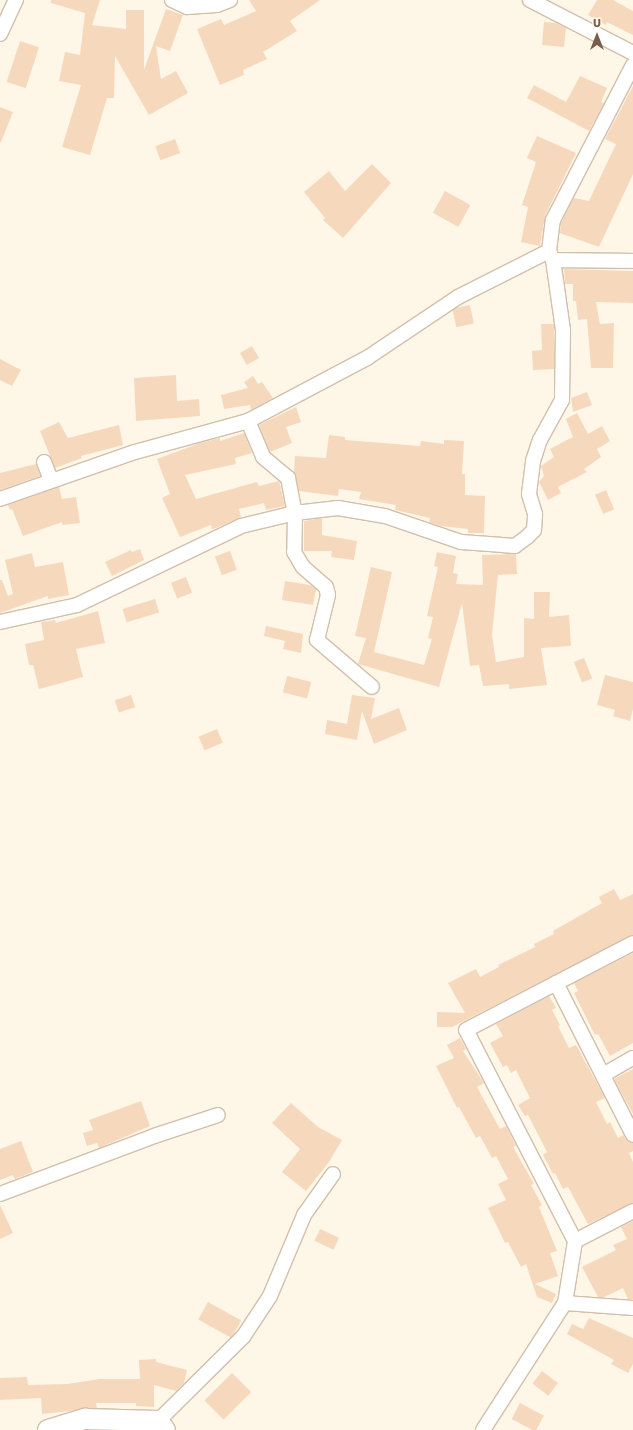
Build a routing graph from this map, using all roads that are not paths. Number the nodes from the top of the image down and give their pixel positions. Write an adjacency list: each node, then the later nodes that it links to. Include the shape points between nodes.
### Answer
1 (16, 0): 5 (street)
2 (172, 0): 3 (street, via 187,7 217,5)
3 (230, 0)
4 (530, 0): 6 (street)
5 (0, 34)
6 (633, 53)
7 (633, 65): 8 (street, via 553,220)
8 (551, 256): 9 (street); 10 (street, via 458,297 367,358); 14 (street, via 563,330 562,400 540,440 533,461 529,494 535,514 534,530 528,537 515,546 461,542 385,516 338,508)
9 (633, 261)
10 (248, 421): 12 (street, via 135,452); 14 (street, via 263,457 288,478)
11 (44, 462): 12 (street)
12 (51, 480): 13 (street)
13 (0, 499)
14 (295, 513): 15 (street, via 241,526 77,605); 16 (street, via 294,552 303,567 326,587 328,595 318,640)
15 (0, 622)
16 (372, 687)
17 (633, 943): 18 (street)
18 (556, 984): 20 (street); 26 (street, via 466,1030)
19 (633, 1058): 20 (street)
20 (603, 1075): 22 (street)
21 (218, 1115): 24 (street, via 154,1136)
22 (633, 1135)
23 (333, 1174): 29 (street, via 304,1215 270,1296 243,1337)
24 (0, 1194)
25 (633, 1211): 26 (street)
26 (576, 1241): 27 (street)
27 (565, 1303): 28 (street); 31 (street)
28 (633, 1308)
29 (162, 1425): 30 (street, via 85,1418)
30 (48, 1430)
31 (483, 1430)

